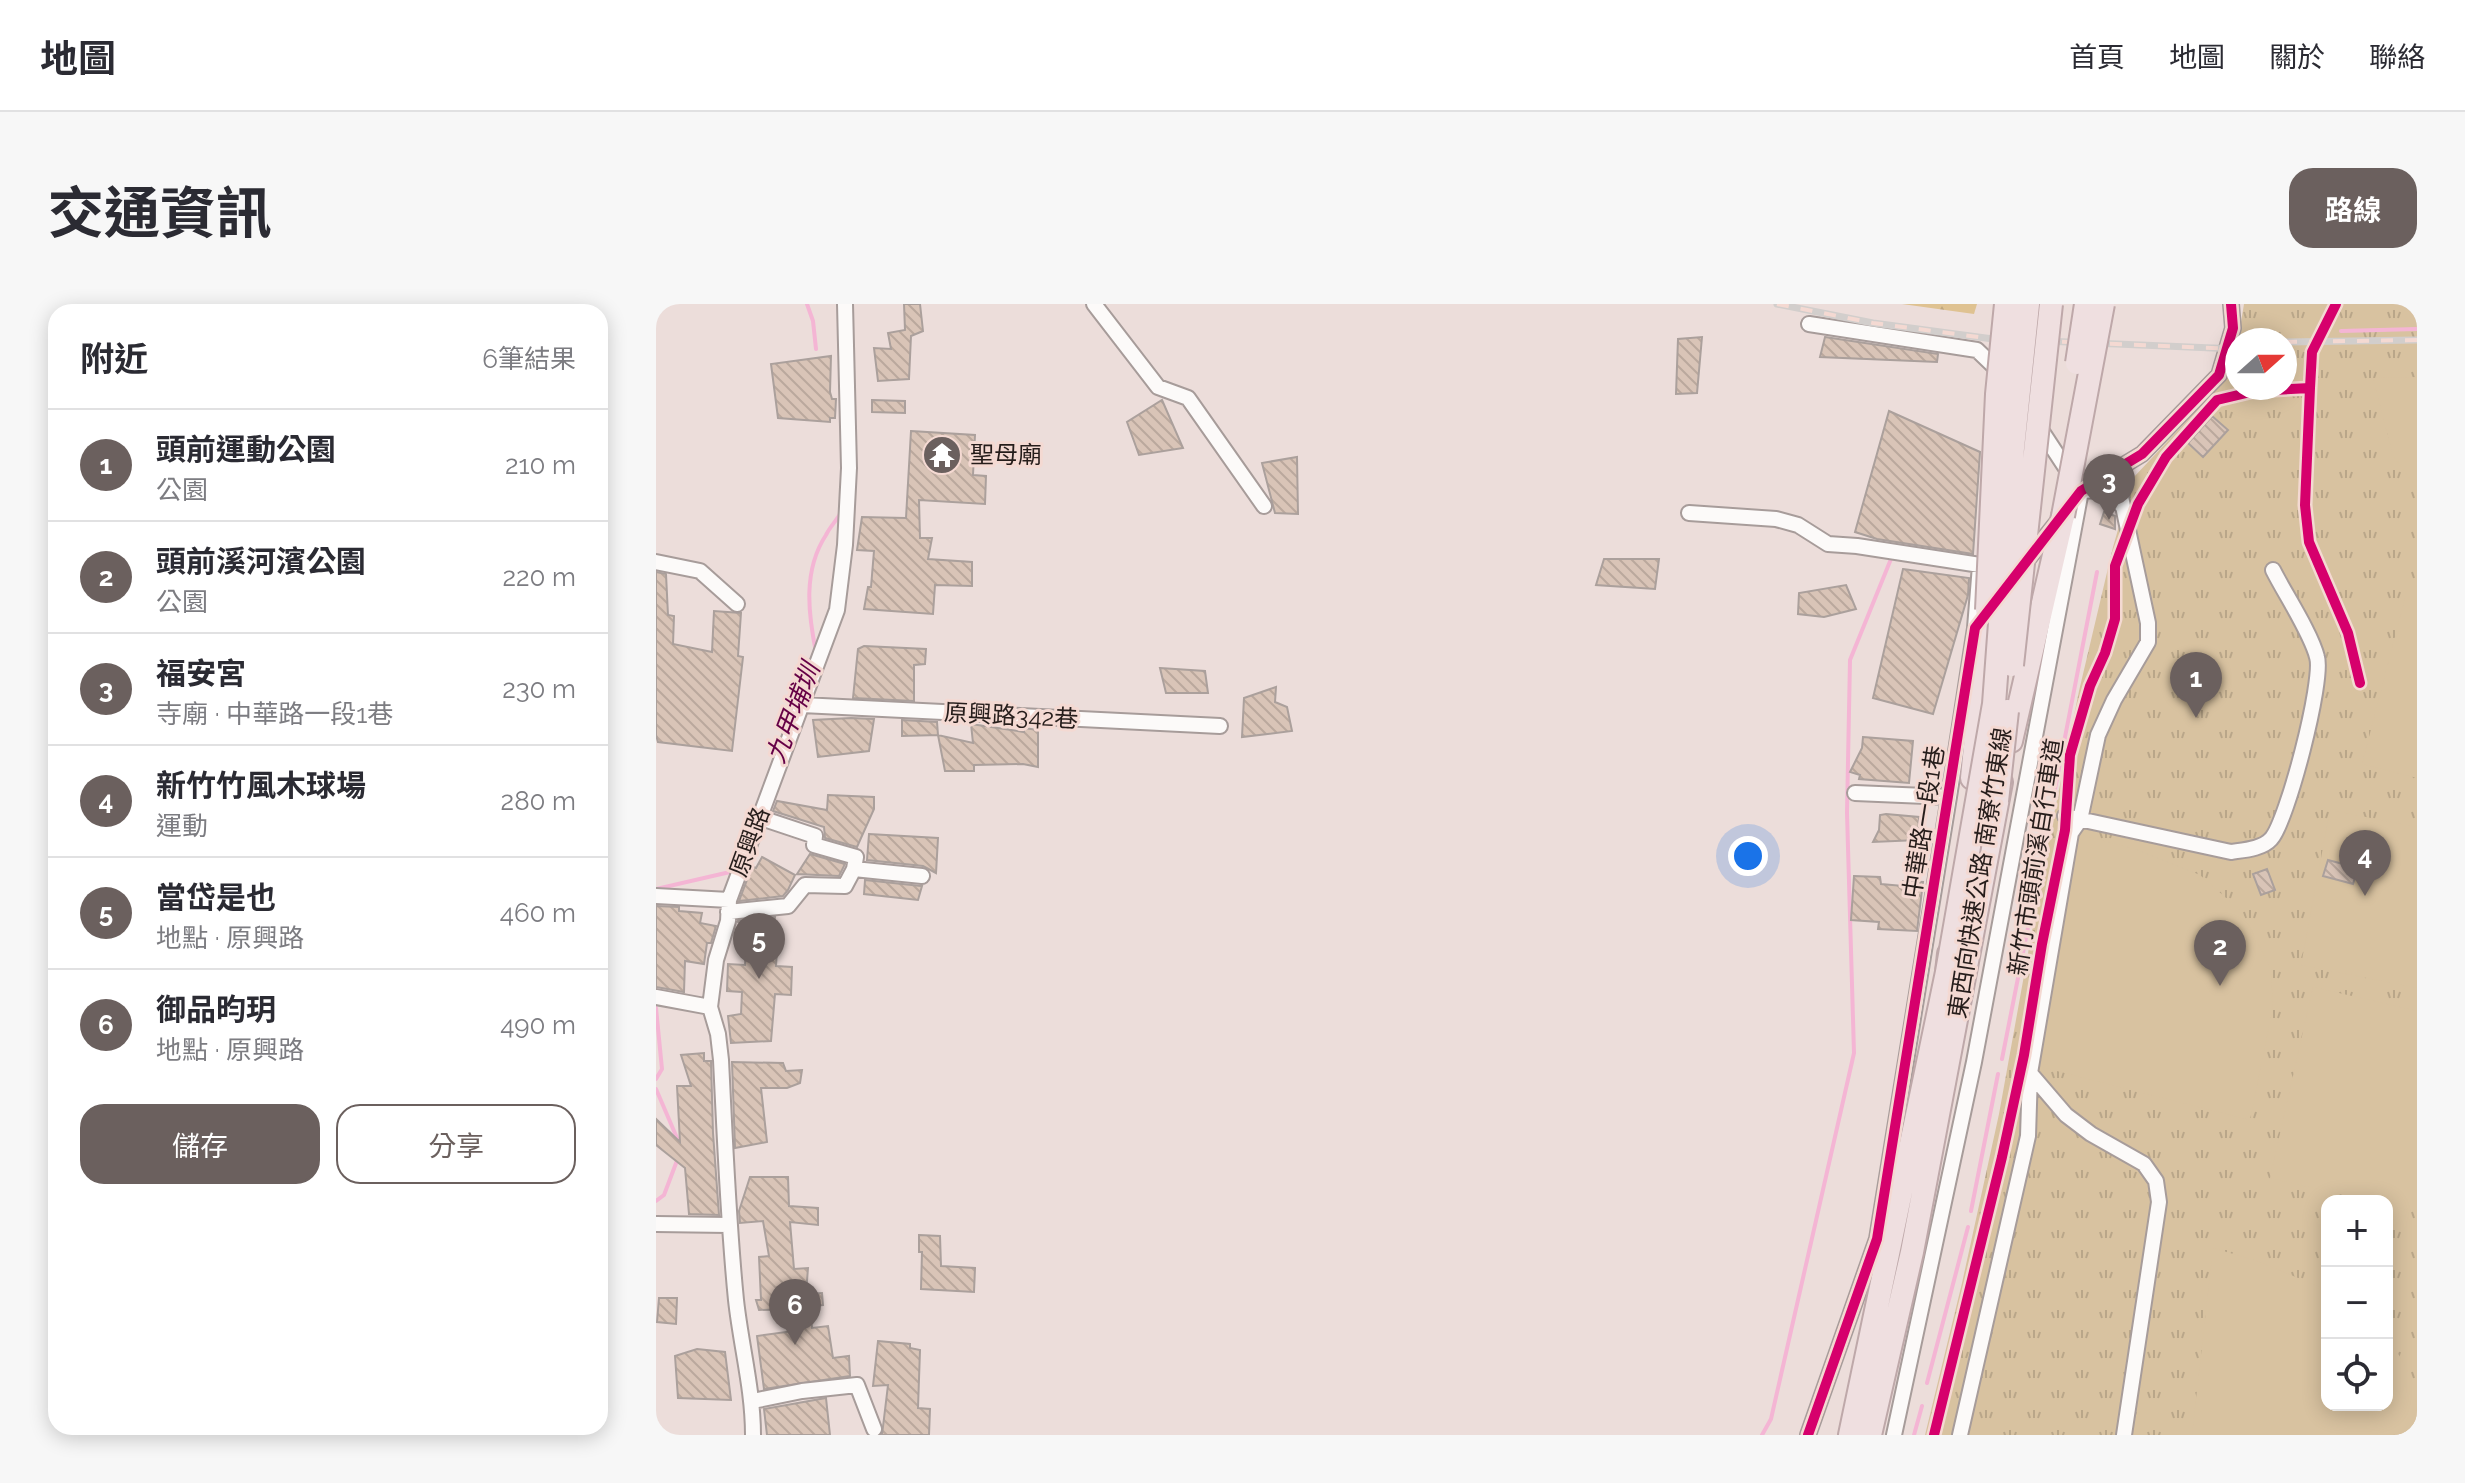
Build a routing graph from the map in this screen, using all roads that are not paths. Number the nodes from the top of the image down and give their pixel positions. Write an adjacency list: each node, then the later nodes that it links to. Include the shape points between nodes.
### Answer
1 (845, 304): 20 (street, 原興路, via 845,545 837,610)
2 (1094, 304): 12 (street, via 1158,387 1188,398)
3 (2006, 304): 32 (highway, bridge, via 1984,646)
4 (2028, 304): 32 (highway, 東西向快速公路 南寮竹東線, bridge, via 1994,704)
5 (2051, 304): 24 (highway, 東西向快速公路 南寮竹東線, bridge)
6 (2086, 304): 15 (highway, bridge, via 2072,393)
7 (2103, 304): 15 (highway, bridge)
8 (2231, 304): 10 (street, 中華路一段1巷, via 2233,328 2219,375 2142,454)
9 (1809, 324): 11 (street, via 1977,350 2007,379)
10 (2115, 469): 11 (street, 中華路一段1巷); 13 (street)
11 (2081, 491): 13 (street, via 2099,489); 19 (street, 中華路一段1巷); 44 (street, via 1974,1062)
12 (1264, 506)
13 (2122, 506): 27 (street, via 2148,642 2098,735)
14 (1689, 513): 19 (street, via 1776,519 1798,525 1828,544 1980,565)
15 (2063, 516): 24 (highway, bridge)
16 (656, 562): 18 (street, via 700,571)
17 (2273, 570): 27 (street, via 2320,672 2301,756 2278,830 2269,842 2231,852)
18 (737, 604)
19 (1975, 628): 23 (street, 中華路一段1巷)
20 (802, 705): 21 (street, 原興路342巷); 26 (street, 原興路)
21 (1220, 726)
22 (1855, 793): 23 (street)
23 (1949, 797): 41 (street, 中華路一段1巷, via 1877,1239)
24 (1997, 801): 43 (highway, 東西向快速公路 南寮竹東線, via 1912,1252)
25 (2065, 816): 27 (street)
26 (758, 817): 28 (street, via 815,836 814,845 856,857); 31 (street, 原興路)
27 (2080, 820): 35 (street, via 2071,833)
28 (854, 869): 29 (street); 31 (street, via 845,886 805,885 788,906)
29 (922, 876)
30 (656, 896): 31 (street)
31 (728, 906): 34 (street, 原興路)
32 (1947, 972): 42 (highway, 東西向快速公路 南寮竹東線)
33 (656, 997): 34 (street)
34 (710, 1007): 37 (street, 原興路, via 721,1060)
35 (2030, 1073): 45 (street, via 2028,1136); 46 (street, via 2066,1115 2144,1164 2156,1181 2159,1202)
36 (656, 1224): 37 (street)
37 (728, 1225): 38 (street, 原興路)
38 (753, 1401): 39 (street, via 857,1385); 40 (street, 原興路)
39 (874, 1429)
40 (753, 1435)
41 (1808, 1435)
42 (1850, 1435)
43 (1870, 1435)
44 (1894, 1435)
45 (1960, 1435)
46 (2124, 1435)

